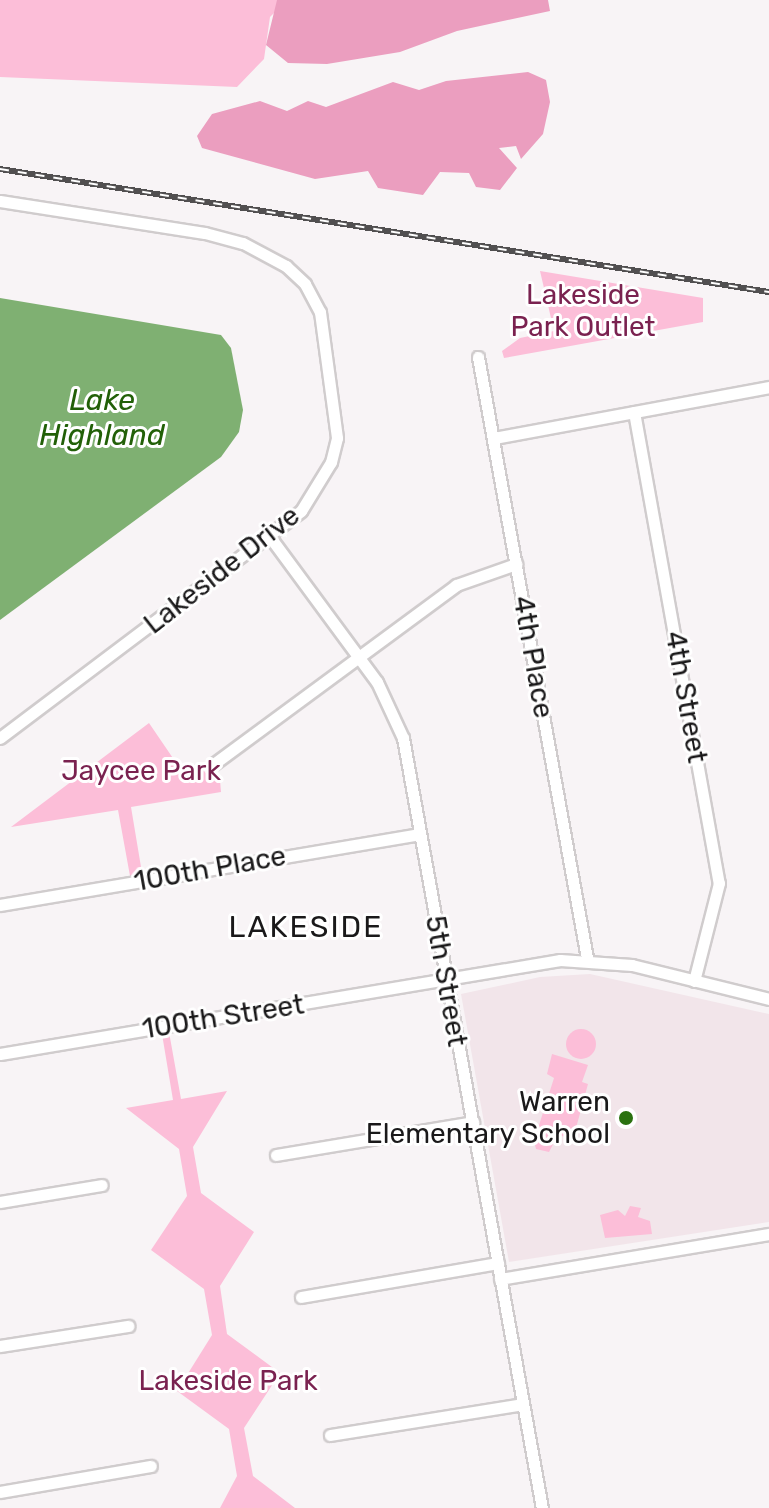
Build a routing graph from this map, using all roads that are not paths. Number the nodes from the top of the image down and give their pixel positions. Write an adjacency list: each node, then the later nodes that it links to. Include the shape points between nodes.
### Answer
1 (0, 201): 6 (street, Lakeside Drive, via 243,243 267,252 305,284 320,312 337,438 318,487 301,511)
2 (478, 357): 5 (street, 4th Place)
3 (769, 387): 4 (street)
4 (634, 412): 5 (street); 15 (street, 4th Street, via 719,883)
5 (494, 438): 7 (street, 4th Place)
6 (270, 537): 8 (street, 5th Street); 9 (street, Lakeside Drive)
7 (516, 564): 8 (street, via 456,585); 13 (street, 4th Place)
8 (359, 656): 10 (street); 11 (street, 5th Street, via 392,707)
9 (0, 738)
10 (215, 763)
11 (419, 834): 12 (street, 100th Place); 14 (street, 5th Street)
12 (0, 905)
13 (587, 958): 14 (street, 100th Street); 15 (street)
14 (446, 980): 17 (street, 100th Street); 18 (street, 5th Street)
15 (694, 981): 16 (street)
16 (769, 999)
17 (0, 1054)
18 (473, 1122): 19 (street); 23 (street, 5th Street)
19 (276, 1155)
20 (102, 1185): 21 (street)
21 (0, 1202)
22 (769, 1234): 24 (street)
23 (498, 1263): 24 (street, 5th Street); 25 (street)
24 (500, 1279): 28 (street, 5th Street)
25 (301, 1297)
26 (128, 1326): 27 (street)
27 (0, 1346)
28 (523, 1404): 29 (street); 32 (street, 5th Street)
29 (330, 1435)
30 (151, 1466): 31 (street)
31 (0, 1492)
32 (542, 1508)

